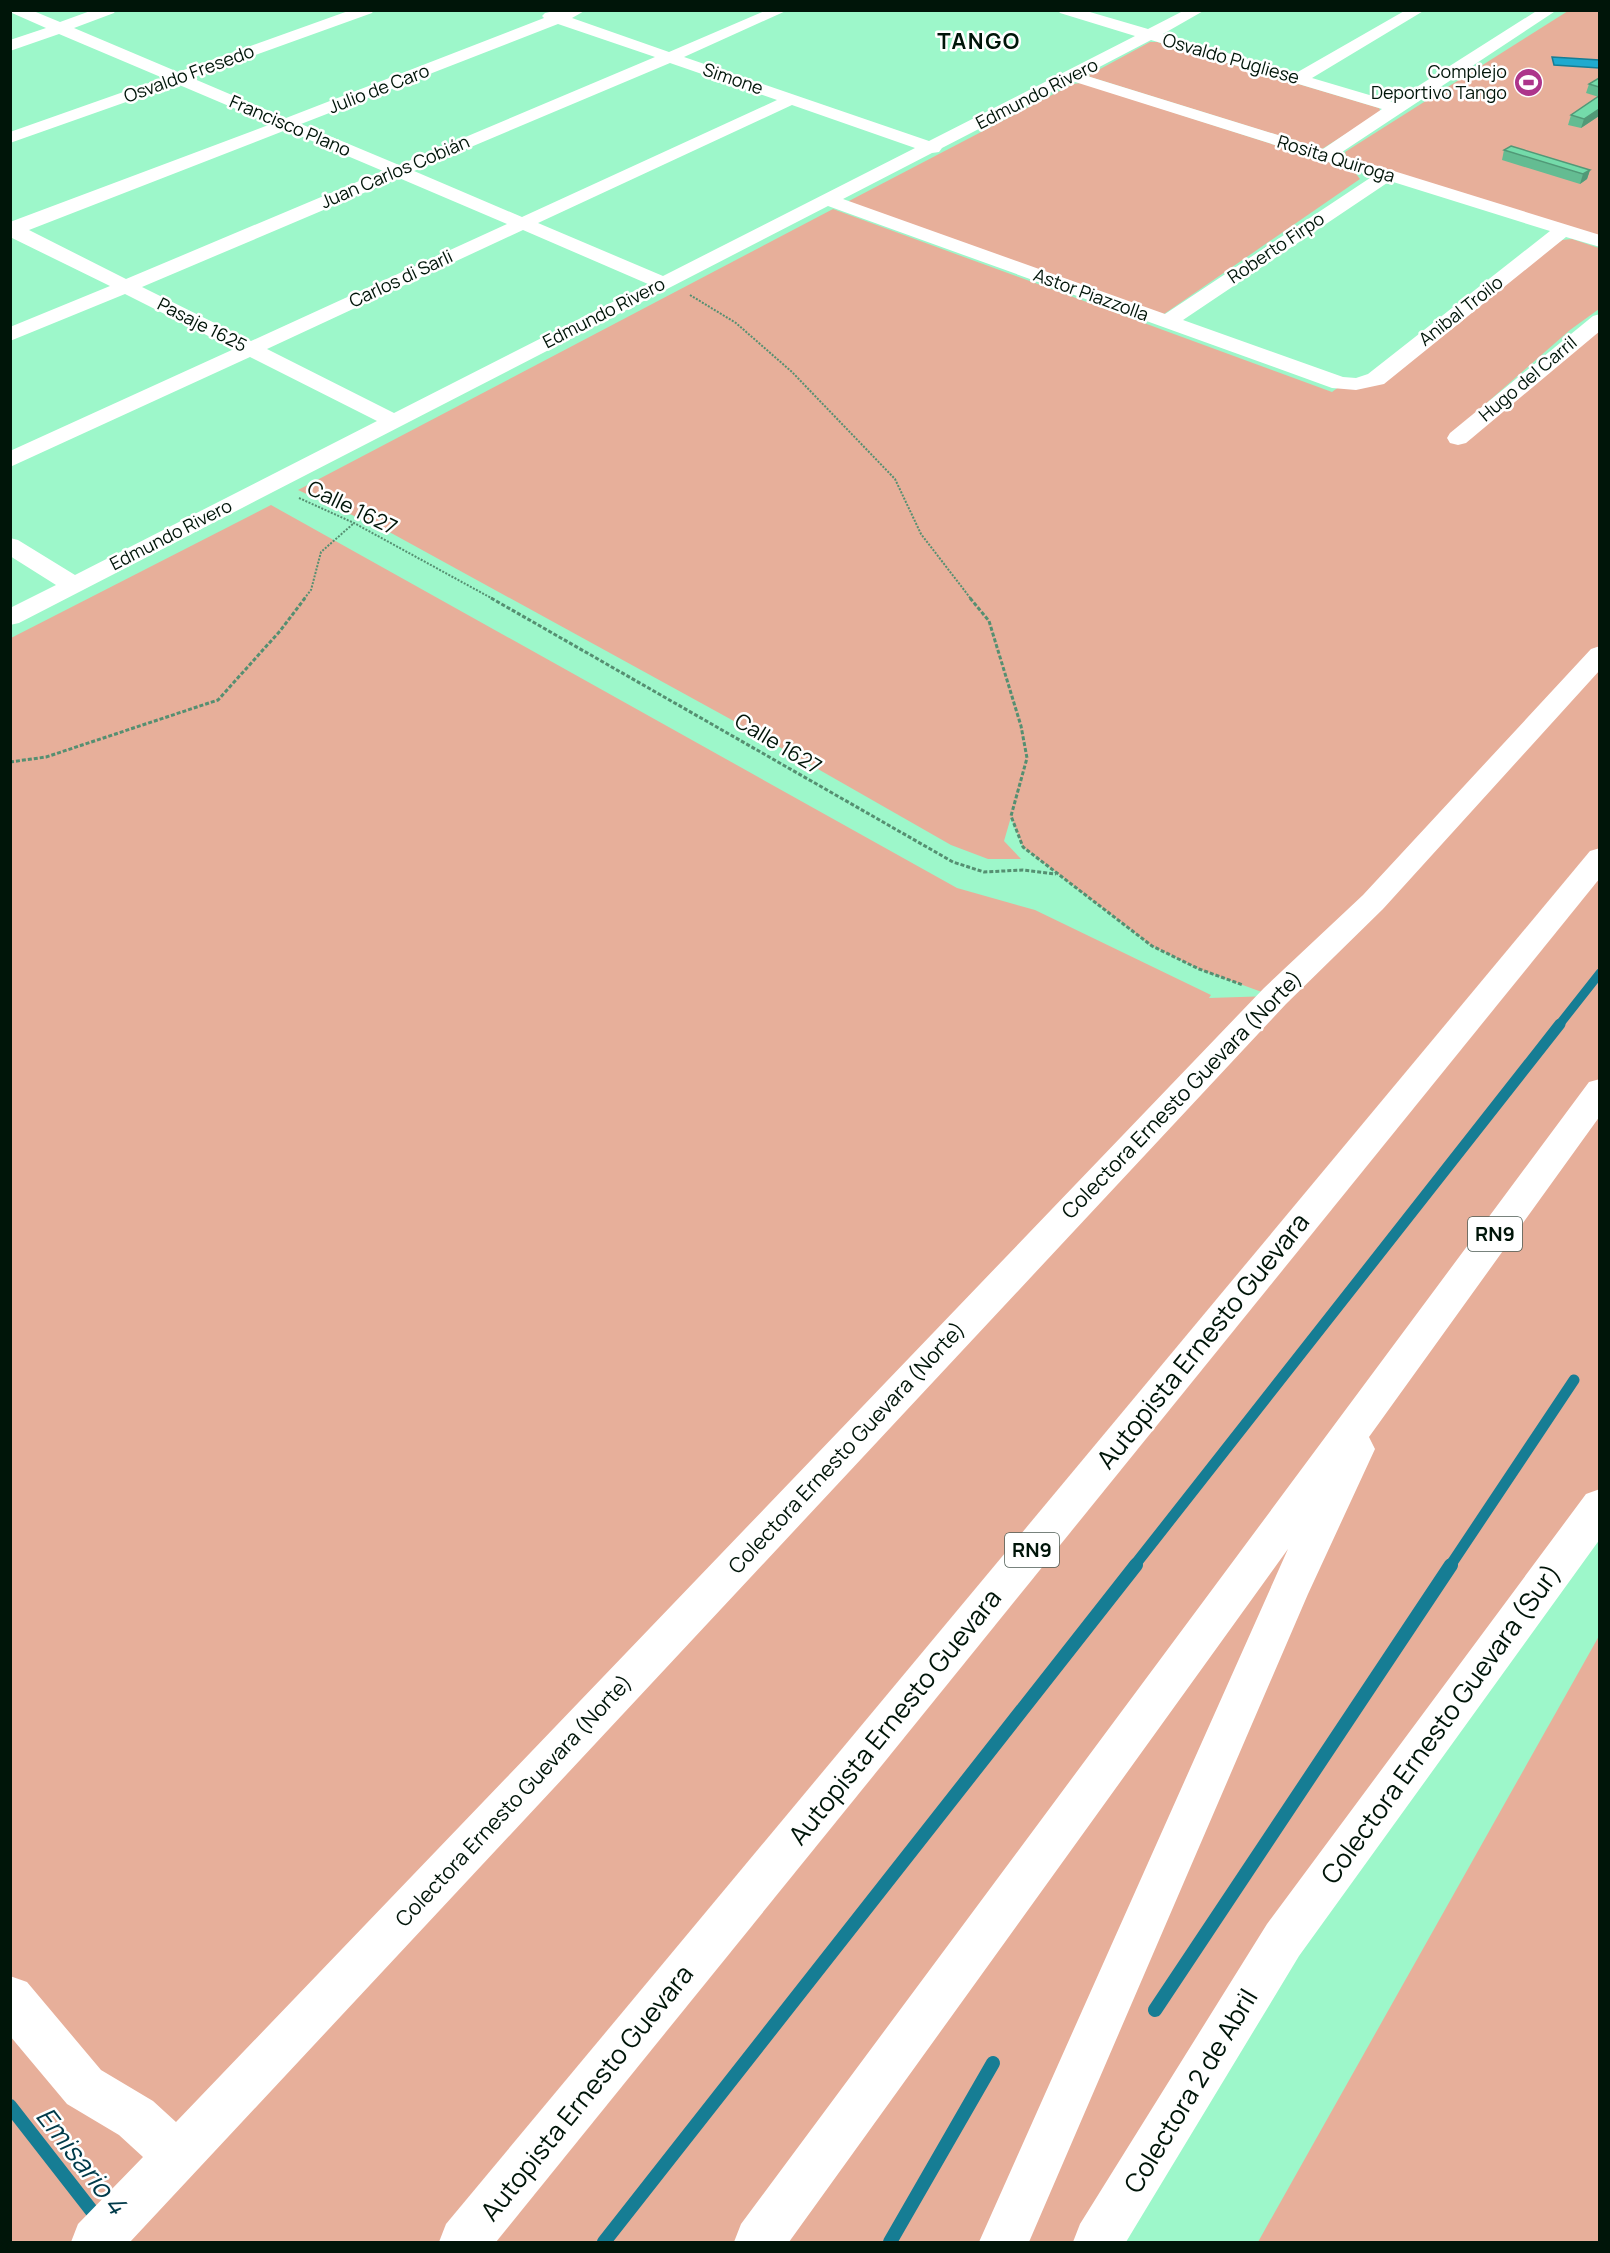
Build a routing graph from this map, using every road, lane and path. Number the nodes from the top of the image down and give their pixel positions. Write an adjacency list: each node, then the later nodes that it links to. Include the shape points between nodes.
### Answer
1 (17, 10): 13 (main road, Francisco Plano)
2 (109, 10): 13 (main road)
3 (367, 10): 19 (main road, Osvaldo Fresedo)
4 (534, 10): 11 (main road, Simone)
5 (579, 10): 11 (main road, Julio de Caro)
6 (781, 10): 17 (main road, Juan Carlos Cobián)
7 (1065, 10): 15 (main road, Osvaldo Pugliese)
8 (1198, 10): 15 (main road, Edmundo Rivero)
9 (1418, 10): 20 (main road)
10 (1550, 10): 23 (main road)
11 (558, 19): 17 (main road, Simone); 24 (main road, Julio de Caro)
12 (10, 24): 14 (main road, Francisco Plano)
13 (58, 28): 14 (main road); 19 (main road, Francisco Plano)
14 (39, 35): 16 (main road); 21 (main road, Francisco Plano)
15 (1150, 36): 18 (main road, Edmundo Rivero); 20 (main road, Osvaldo Pugliese)
16 (10, 46)
17 (669, 57): 22 (main road, Simone); 29 (main road, Juan Carlos Cobián)
18 (1072, 76): 27 (main road, Edmundo Rivero); 28 (main road, Rosita Quiroga)
19 (177, 78): 21 (main road, Osvaldo Fresedo); 24 (main road, Francisco Plano)
20 (1299, 79): 23 (main road, Osvaldo Pugliese)
21 (158, 85): 25 (main road, Francisco Plano); 26 (main road, Osvaldo Fresedo)
22 (792, 99): 27 (main road, Simone); 32 (main road, Carlos di Sarli)
23 (1397, 108): 28 (main road)
24 (287, 124): 25 (main road, Julio de Caro); 29 (main road, Francisco Plano)
25 (268, 132): 29 (main road, Francisco Plano); 33 (main road, Julio de Caro)
26 (10, 138)
27 (933, 147): 31 (main road, Edmundo Rivero)
28 (1325, 155): 30 (main road, Rosita Quiroga)
29 (389, 175): 32 (main road, Francisco Plano); 36 (main road, Juan Carlos Cobián)
30 (1387, 175): 34 (main road, Rosita Quiroga); 39 (main road, Roberto Firpo)
31 (828, 200): 37 (main road, Edmundo Rivero); 39 (main road, Astor Piazzolla)
32 (514, 227): 37 (main road, Francisco Plano); 41 (main road, Carlos di Sarli)
33 (12, 230): 36 (main road, Pasaje 1625)
34 (1563, 230): 35 (main road, Rosita Quiroga); 42 (main road, Anibal Troilo, via 1376,379)
35 (1599, 241)
36 (125, 286): 40 (main road, Juan Carlos Cobián); 41 (main road, Pasaje 1625)
37 (655, 287): 43 (main road, Edmundo Rivero); 54 (path, via 695,297 736,323 792,372 895,479 921,534 989,621 1027,758 1011,816 1023,847)
38 (1599, 320): 44 (main road, Hugo del Carril)
39 (1166, 322): 42 (main road, Astor Piazzolla, via 1330,380)
40 (10, 335)
41 (250, 349): 43 (main road, Pasaje 1625); 45 (main road, Carlos di Sarli)
42 (1356, 384)
43 (393, 421): 46 (main road, Edmundo Rivero)
44 (1458, 438)
45 (10, 460)
46 (273, 483): 47 (path, Calle 1627); 49 (main road, Edmundo Rivero)
47 (354, 523): 52 (path, via 321,552 311,590 218,700 46,757); 54 (path, Calle 1627, via 710,721 953,862 984,872 1023,870)
48 (10, 544): 49 (main road)
49 (74, 585): 50 (main road, Edmundo Rivero)
50 (10, 618)
51 (1599, 654): 55 (main road, Colectora Ernesto Guevara (Norte), via 1373,902)
52 (10, 762)
53 (1599, 858): 63 (main road, Autopista Ernesto Guevara / RN9)
54 (1056, 874): 55 (path, Calle 1627, via 1152,946 1231,982)
55 (1275, 996): 61 (main road, Colectora Ernesto Guevara (Norte))
56 (1599, 1091): 57 (main road, RN9)
57 (1391, 1377): 64 (main road, RN9); 65 (main road, via 1292,1584)
58 (1599, 1507): 59 (main road, Colectora Ernesto Guevara (Sur))
59 (1283, 1940): 66 (main road, Colectora 2 de Abril)
60 (10, 1999): 61 (main road, via 84,2087 136,2118)
61 (178, 2156): 62 (main road, Colectora Ernesto Guevara (Norte))
62 (96, 2242)
63 (464, 2242)
64 (759, 2242)
65 (1004, 2242)
66 (1098, 2242)

